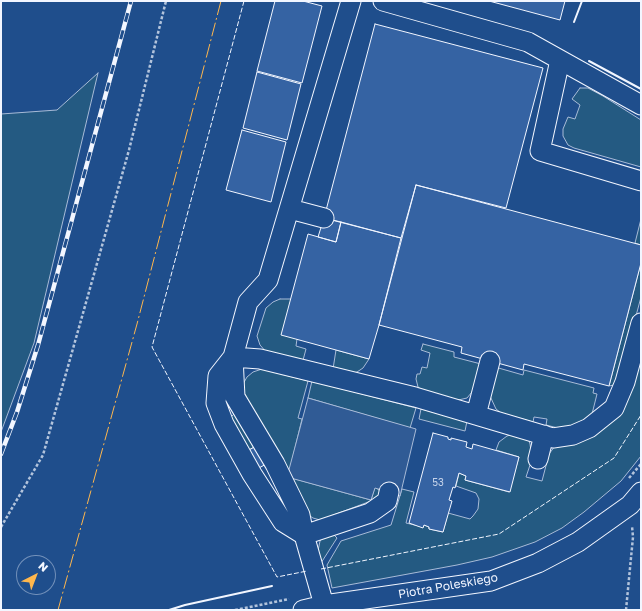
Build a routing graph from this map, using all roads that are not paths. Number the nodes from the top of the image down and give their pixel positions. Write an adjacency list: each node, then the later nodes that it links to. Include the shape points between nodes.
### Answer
1 (352, 1): 6 (street)
2 (383, 1): 3 (street, via 528,42)
3 (560, 60): 4 (street); 5 (street, via 540,151)
4 (641, 105)
5 (641, 181)
6 (290, 209): 7 (street); 9 (street, via 268,280 248,302)
7 (324, 218)
8 (641, 323): 12 (street, via 625,382 614,408 589,428 572,435 553,438)
9 (233, 357): 11 (street, via 260,359 415,397); 16 (street, via 235,397 300,515); 16 (street, via 218,376 216,403 224,424 283,522)
10 (490, 361): 11 (street)
11 (476, 415): 12 (street)
12 (544, 435): 13 (street)
13 (538, 459)
14 (389, 492): 16 (street, via 387,501 370,513)
15 (633, 492): 17 (street, Piotra Poleskiego, via 578,542 538,564 491,581)
16 (304, 535): 17 (street)
17 (323, 599): 18 (street, Piotra Poleskiego)
18 (303, 610)

